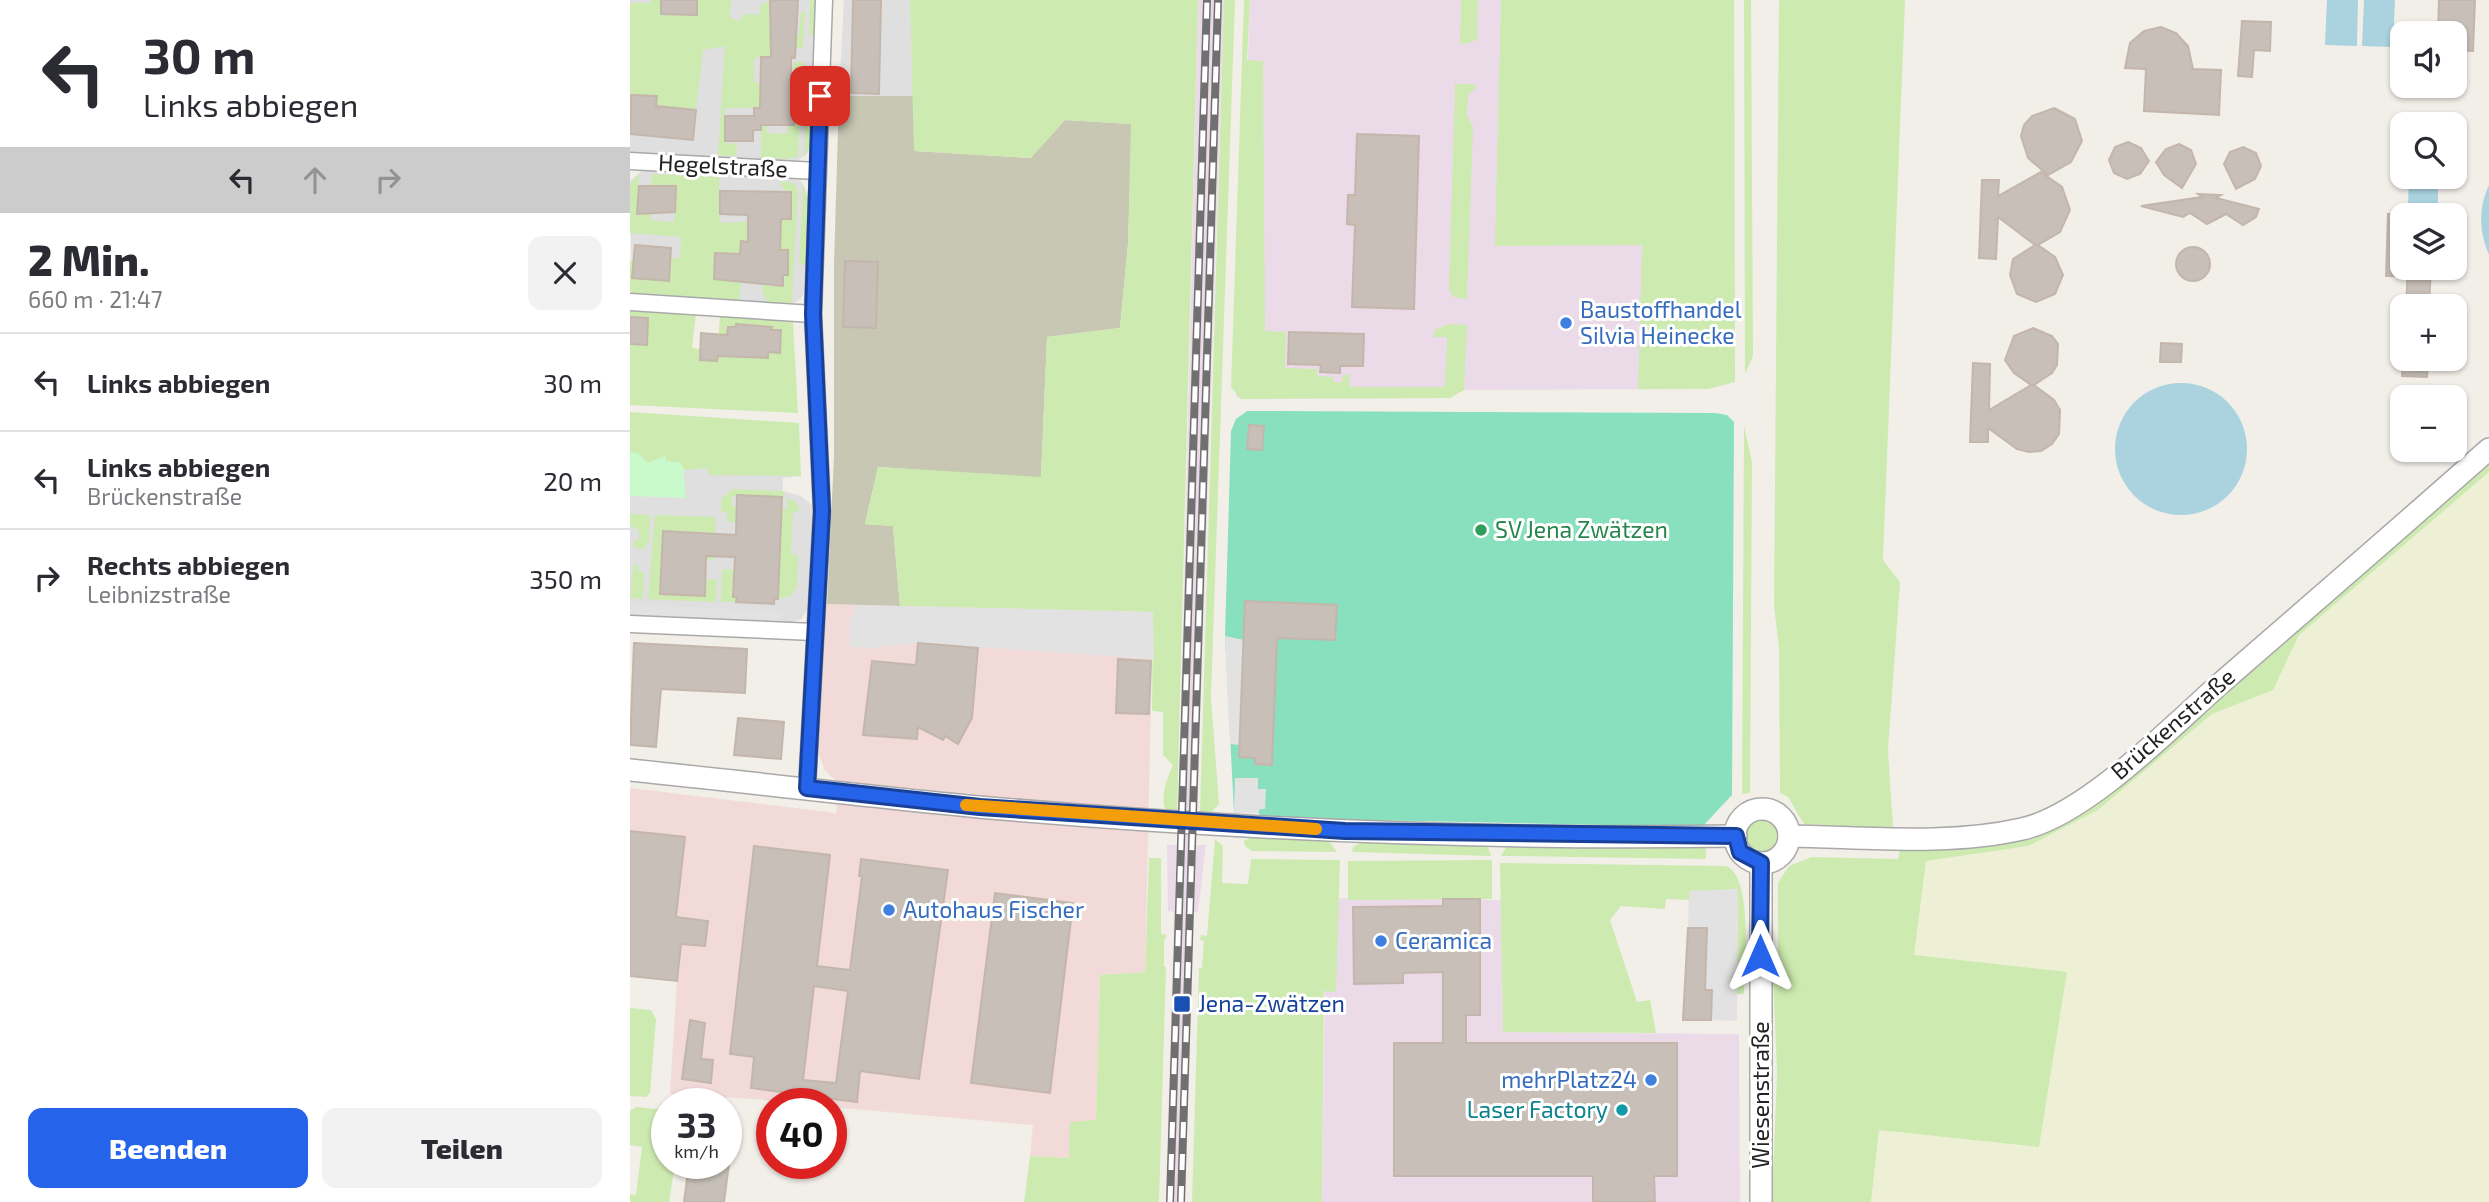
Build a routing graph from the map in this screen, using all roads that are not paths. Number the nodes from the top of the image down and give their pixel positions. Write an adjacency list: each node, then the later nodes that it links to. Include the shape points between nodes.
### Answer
1 (824, 0): 3 (street)
2 (630, 161): 3 (street, Hegelstraße)
3 (817, 171): 5 (street)
4 (630, 302): 5 (street)
5 (813, 314): 8 (street, via 822,511)
6 (2489, 449): 12 (street, Brückenstraße, via 2142,752 2070,808 2023,829 1981,835)
7 (630, 624): 8 (street)
8 (814, 632): 10 (street)
9 (630, 770): 10 (street)
10 (807, 788): 11 (street, via 980,807 1345,831)
11 (1736, 836): 12 (street, via 1741,820 1762,809 1778,814); 13 (street, via 1740,852)
12 (1789, 836): 13 (street, via 1778,858)
13 (1761, 863): 14 (street, Wiesenstraße)
14 (1761, 1202)

